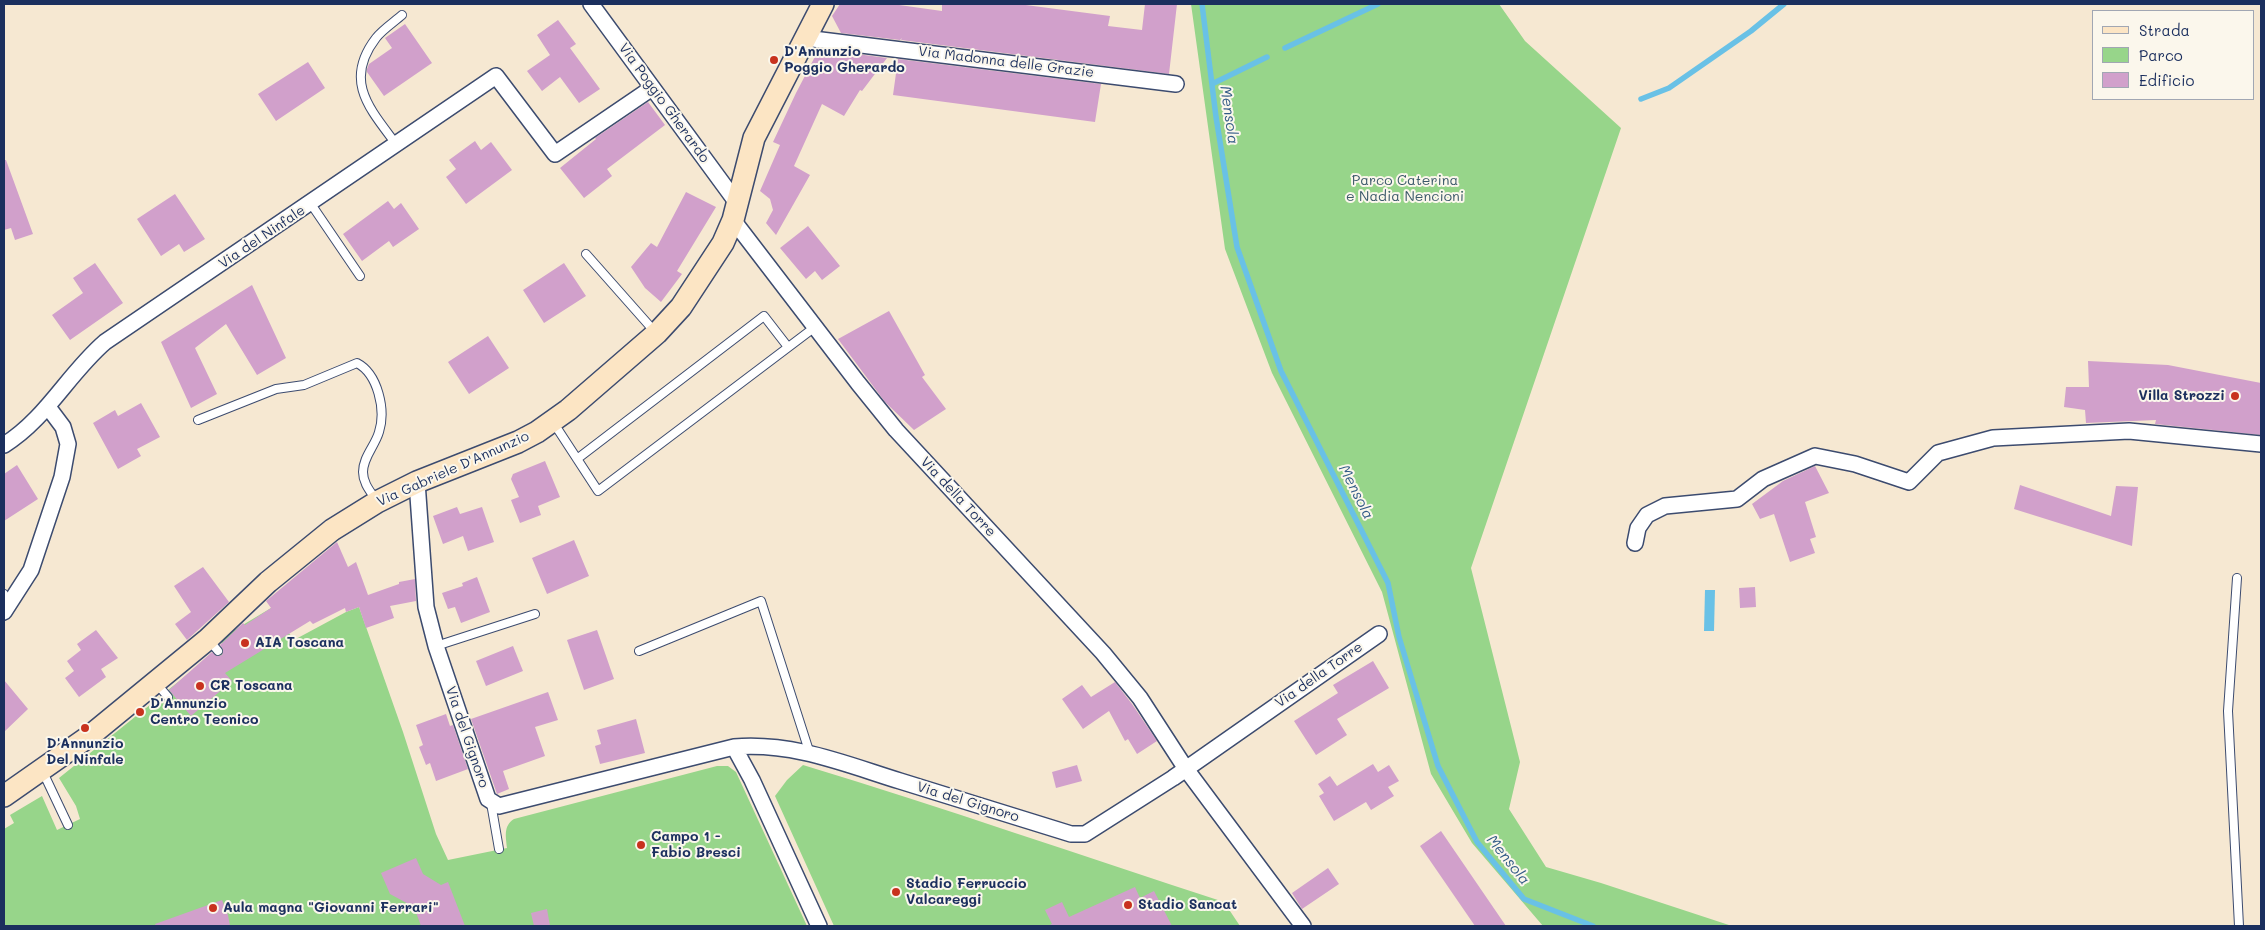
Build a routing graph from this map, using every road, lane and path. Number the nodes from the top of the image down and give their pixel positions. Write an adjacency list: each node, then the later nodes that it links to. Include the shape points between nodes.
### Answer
1 (591, 4): 6 (street, Via Poggio Gherardo)
2 (823, 4): 4 (street, Via Gabriele D'Annunzio)
3 (402, 15): 7 (lane, via 376,38 360,75 367,106)
4 (805, 38): 5 (street, Via Madonna delle Grazie); 9 (street, Via Gabriele D'Annunzio, via 754,138)
5 (1176, 84)
6 (652, 88): 7 (street, Via del Ninfale, via 555,154 496,76); 9 (street, Via Poggio Gherardo)
7 (396, 144): 8 (street, Via del Ninfale)
8 (311, 204): 11 (lane); 15 (street, Via del Ninfale, via 105,342 84,362)
9 (735, 212): 12 (street, Via della Torre); 13 (street, Via Gabriele D'Annunzio, via 710,265 681,307)
10 (586, 254): 13 (lane)
11 (360, 276)
12 (815, 327): 14 (lane); 32 (street, Via della Torre, via 896,430 1103,652 1140,698)
13 (656, 333): 17 (street, Via Gabriele D'Annunzio)
14 (788, 347): 20 (lane, via 764,316); 20 (lane, via 598,491)
15 (48, 407): 19 (street, Via del Ninfale, via 27,429); 25 (street, via 64,427 68,444 62,477 31,570)
16 (198, 420): 22 (lane, via 276,389 304,385 357,363 366,368 375,381 381,408 379,432 363,471 365,482)
17 (553, 422): 20 (lane); 21 (street, Via Gabriele D'Annunzio, via 518,442)
18 (2261, 444): 23 (street, via 2128,430 1993,438 1938,453 1909,482 1855,464 1815,456 1763,479 1737,500 1665,506 1647,516 1638,528)
19 (4, 445)
20 (577, 459)
21 (417, 482): 22 (street, Via Gabriele D'Annunzio); 28 (street, Via del Gignoro, via 426,607)
22 (377, 502): 33 (street, Via Gabriele D'Annunzio, via 332,530 296,558 213,645 162,689)
23 (1635, 543)
24 (2237, 578): 40 (lane, via 2228,711)
25 (6, 604)
26 (535, 614): 28 (lane)
27 (1379, 634): 32 (street, Via della Torre)
28 (436, 646): 35 (street, Via del Gignoro)
29 (639, 651): 31 (lane, via 761,601)
30 (734, 747): 31 (street, Via del Gignoro, via 785,747); 35 (street, Via del Gignoro, via 504,805); 38 (street)
31 (810, 754): 32 (street, Via del Gignoro, via 1078,835 1095,829)
32 (1186, 769): 39 (street, Via della Torre)
33 (42, 770): 34 (street, Via Gabriele D'Annunzio); 36 (lane)
34 (4, 796)
35 (491, 804): 37 (lane)
36 (68, 825)
37 (499, 849)
38 (819, 926)
39 (1303, 926)
40 (2239, 926)

